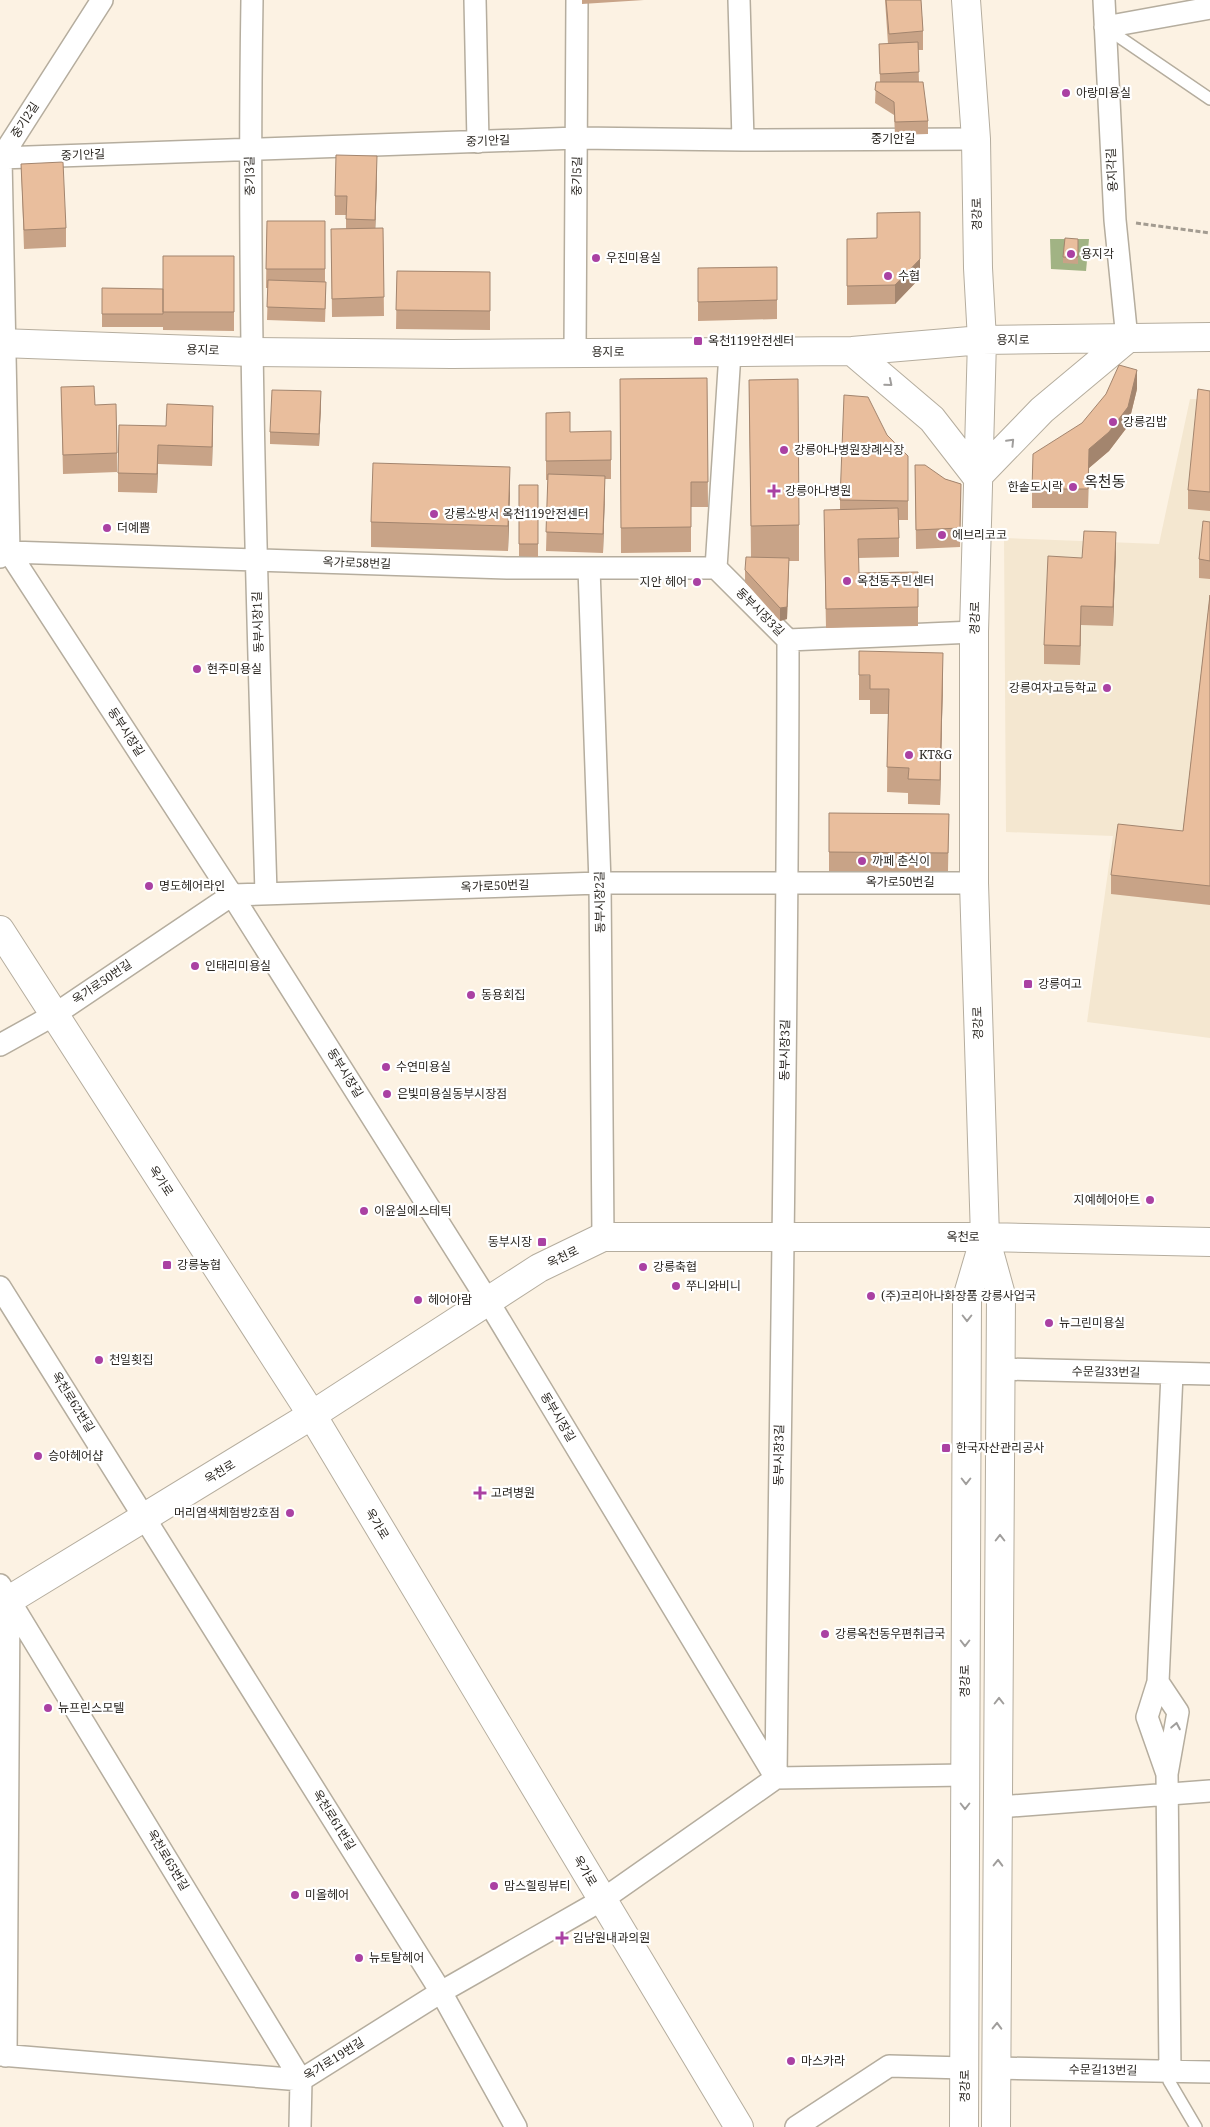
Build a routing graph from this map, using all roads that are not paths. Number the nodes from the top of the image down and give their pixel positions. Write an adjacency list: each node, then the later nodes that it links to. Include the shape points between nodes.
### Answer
1 (102, 0): 16 (street, 중기2길)
2 (252, 0): 15 (street, 중기3길)
3 (475, 0): 14 (street)
4 (577, 0): 11 (street, 중기5길)
5 (739, 0): 13 (street)
6 (966, 0): 12 (street, 경강로)
7 (1104, 0): 9 (street, 용지각길)
8 (1210, 8): 9 (street)
9 (1105, 27): 10 (lane); 18 (street, 용지각길, via 1115,220)
10 (1210, 99)
11 (577, 138): 13 (street, 중기안길); 14 (street, 중기안길); 23 (street, 중기5길)
12 (976, 139): 13 (street, 중기안길); 19 (street, 경강로)
13 (743, 140)
14 (478, 142): 15 (street, 중기안길)
15 (250, 149): 16 (street, 중기안길); 22 (street, 중기3길)
16 (0, 158): 20 (street)
17 (1210, 336): 18 (street, 용지로)
18 (1127, 339): 19 (street, 용지로); 25 (street, one-way to 18, via 1042,410)
19 (982, 340): 21 (street, 용지로); 25 (street, 경강로)
20 (2, 345): 22 (street, 용지로); 26 (street)
21 (852, 351): 24 (street, 용지로); 25 (street, one-way to 25, via 932,419)
22 (252, 352): 23 (street, 용지로); 27 (street, 동부시장1길)
23 (575, 352): 24 (street, 용지로)
24 (730, 352): 29 (street)
25 (977, 477): 30 (street, 경강로)
26 (5, 555): 27 (street, 옥가로58번길); 36 (street, 동부시장길)
27 (256, 560): 28 (street, 옥가로58번길); 35 (street, 동부시장1길)
28 (589, 568): 29 (street, 옥가로58번길); 33 (street, 동부시장2길)
29 (716, 568): 31 (street, 동부시장3길)
30 (974, 632): 31 (street); 34 (street, 경강로)
31 (788, 640): 32 (street, 동부시장3길)
32 (788, 882): 33 (street, 옥가로50번길); 34 (street, 옥가로50번길); 42 (street, 동부시장3길)
33 (600, 883): 35 (street, 옥가로50번길); 40 (street, 동부시장2길)
34 (974, 883): 41 (street, 경강로)
35 (266, 893): 36 (street, 옥가로50번길)
36 (232, 895): 38 (street, 옥가로50번길); 45 (street, 동부시장길)
37 (0, 930): 38 (street, 옥가로)
38 (54, 1015): 39 (street, 옥가로50번길); 49 (street, 옥가로)
39 (0, 1045)
40 (603, 1237): 42 (street, 옥천로); 45 (street, 옥천로, via 539,1268)
41 (985, 1237): 42 (street, 옥천로); 43 (street, 옥천로); 46 (street, 경강로, via 1002,1294); 54 (street, 경강로, one-way to 54, via 967,1298)
42 (781, 1238): 55 (street, 동부시장3길)
43 (1210, 1242)
44 (0, 1287): 50 (street, 옥천로62번길)
45 (488, 1301): 49 (street, 옥천로); 55 (street, 동부시장길)
46 (1001, 1369): 47 (street, 수문길33번길); 58 (street, 경강로, one-way to 46)
47 (1172, 1374): 48 (street, 수문길33번길); 52 (street)
48 (1210, 1374)
49 (312, 1415): 50 (street, 옥천로); 59 (street, 옥가로)
50 (145, 1517): 51 (street, 옥천로); 60 (street, 옥천로61번길)
51 (3, 1595): 61 (street); 66 (street, 옥천로65번길)
52 (1158, 1682): 53 (street, via 1147,1717); 53 (street, one-way to 52, via 1178,1712)
53 (1167, 1774): 57 (street)
54 (965, 1775): 55 (street); 62 (street, 경강로, one-way to 62)
55 (776, 1778): 59 (street, 옥가로19번길)
56 (1210, 1791): 57 (street)
57 (1167, 1795): 58 (street); 64 (street)
58 (999, 1807): 63 (street, 경강로, one-way to 58)
59 (602, 1900): 60 (street, 옥가로19번길); 69 (street, 옥가로)
60 (442, 1992): 66 (street, 옥가로19번길); 68 (street, 옥천로61번길)
61 (3, 2056): 66 (street, 옥가로19번길)
62 (965, 2068): 70 (street, via 889,2066); 71 (street, 경강로)
63 (996, 2068): 64 (street, 수문길13번길); 72 (street, 경강로)
64 (1170, 2072): 65 (street, 수문길13번길); 73 (lane, via 1169,2081)
65 (1210, 2072)
66 (302, 2080): 67 (street)
67 (300, 2127)
68 (516, 2127)
69 (739, 2127)
70 (796, 2127)
71 (964, 2127)
72 (996, 2127)
73 (1196, 2127)

